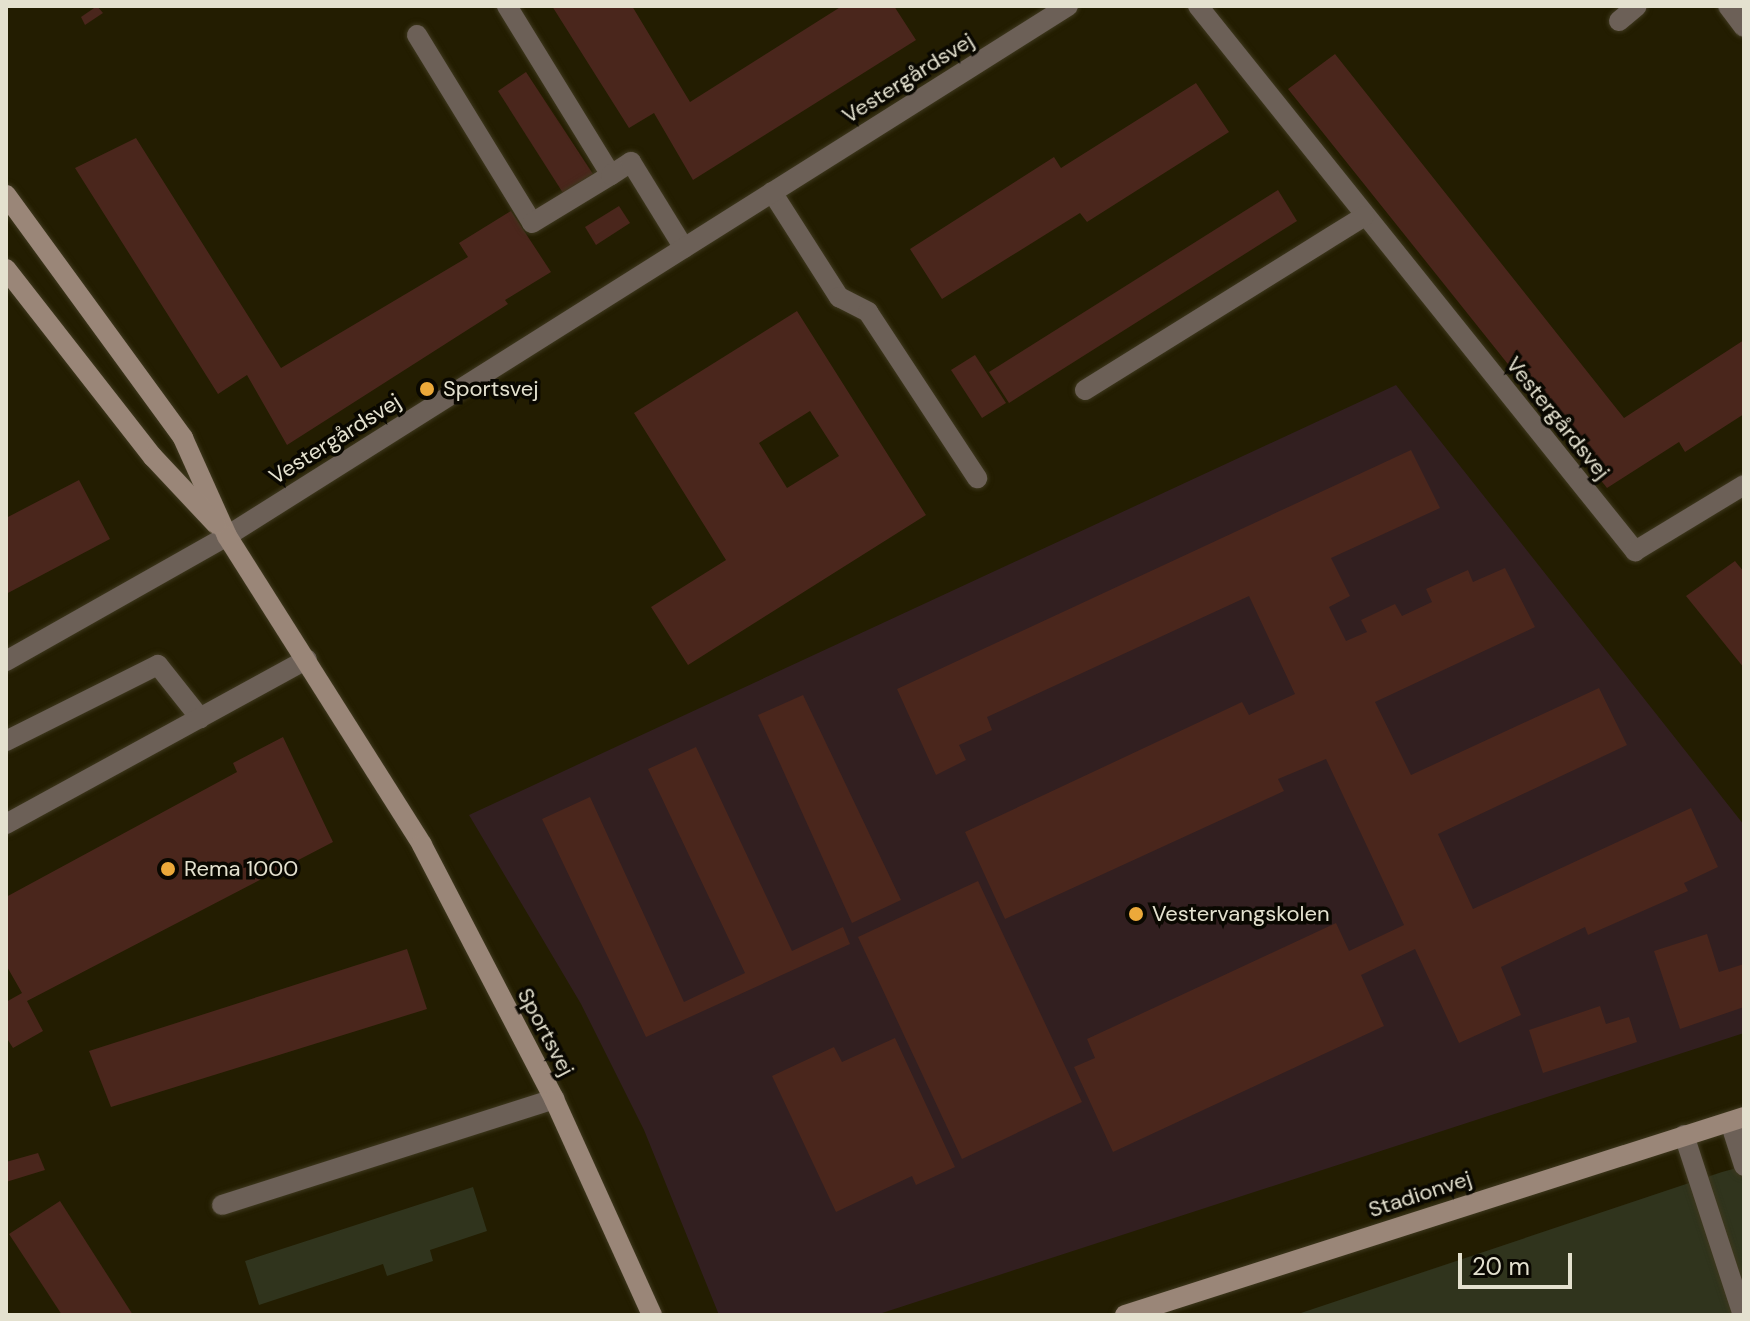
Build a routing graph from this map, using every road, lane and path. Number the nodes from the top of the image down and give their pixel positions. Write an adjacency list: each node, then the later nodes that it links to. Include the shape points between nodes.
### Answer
1 (507, 6): 9 (street)
2 (1068, 6): 10 (street, Vestergårdsvej)
3 (1198, 6): 12 (street, Vestergårdsvej)
4 (1637, 6): 6 (street)
5 (1728, 6): 7 (street)
6 (1619, 21)
7 (1744, 27)
8 (417, 35): 9 (street, via 532,223)
9 (611, 175): 13 (street, via 631,162)
10 (772, 192): 13 (street, Vestergårdsvej); 16 (street, via 839,297 868,312)
11 (6, 195): 18 (street, Sportsvej, via 183,438)
12 (1364, 216): 15 (street); 17 (street, Vestergårdsvej, via 1635,551)
13 (684, 248): 18 (street, Vestergårdsvej)
14 (6, 269): 18 (street, Sportsvej, via 153,457)
15 (1085, 390)
16 (977, 478)
17 (1744, 485)
18 (227, 536): 19 (street, Sportsvej); 20 (street, Vestergårdsvej)
19 (307, 659): 21 (street); 24 (street, Sportsvej, via 422,845)
20 (6, 661)
21 (200, 718): 22 (street, via 158,665); 23 (street)
22 (6, 741)
23 (6, 824)
24 (554, 1099): 28 (street); 29 (street, Sportsvej)
25 (1737, 1119): 26 (street, Stadionvej); 27 (street, Stadionvej)
26 (1684, 1135): 30 (street, Stadionvej); 31 (street)
27 (1744, 1166)
28 (222, 1205)
29 (652, 1315)
30 (1125, 1315)
31 (1743, 1315)

